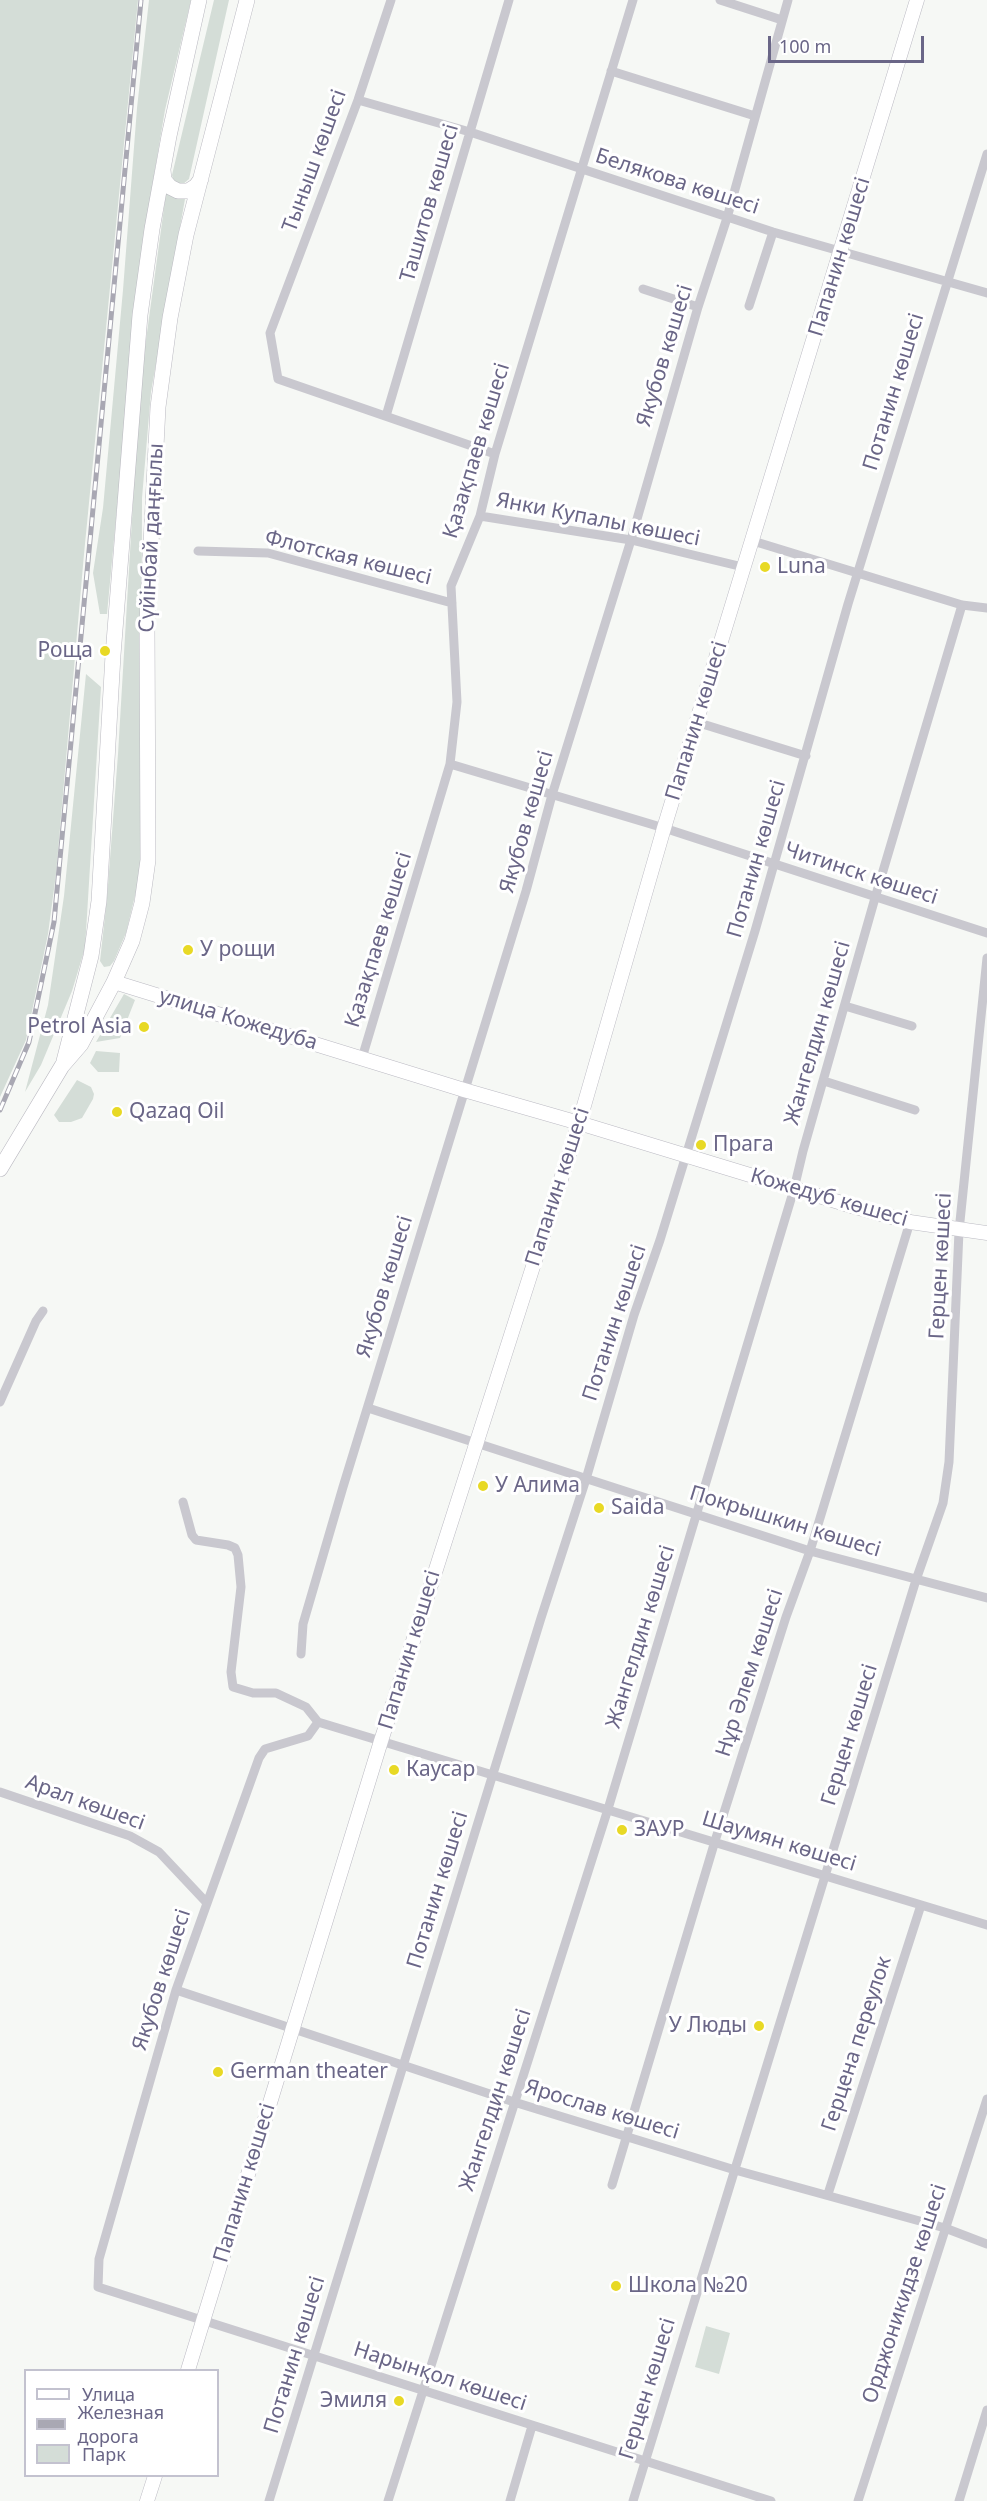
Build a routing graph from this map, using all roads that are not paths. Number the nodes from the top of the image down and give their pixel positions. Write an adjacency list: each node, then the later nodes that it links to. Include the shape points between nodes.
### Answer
1 (199, 0): 16 (main road, Сүйінбай даңғылы)
2 (247, 0): 17 (main road, Сүйінбай даңғылы)
3 (392, 0): 11 (street, Тыныш көшесі)
4 (509, 0): 13 (street, Ташитов көшесі)
5 (633, 0): 10 (street, Қазақпаев көшесі)
6 (720, 0): 9 (street)
7 (788, 0): 9 (street, Якубов көшесі)
8 (917, 0): 20 (main road, Папанин көшесі)
9 (782, 20): 12 (street, Якубов көшесі)
10 (611, 71): 12 (street); 15 (street, Қазақпаев көшесі)
11 (358, 100): 13 (street, Белякова көшесі); 26 (street, Тыныш көшесі, via 270,333 278,379)
12 (755, 116): 18 (street, Якубов көшесі)
13 (470, 132): 15 (street, Белякова көшесі); 26 (street, Ташитов көшесі)
14 (987, 154): 21 (street, Потанин көшесі)
15 (582, 169): 18 (street, Белякова көшесі); 27 (street, Қазақпаев көшесі)
16 (163, 170): 17 (main road, via 164,180 178,191 188,191); 50 (main road, Сүйінбай даңғылы, via 140,315 99,901 91,956)
17 (202, 178): 46 (main road, Сүйінбай даңғылы, via 170,318 158,407 147,623 148,860 132,941)
18 (727, 218): 19 (street, Белякова көшесі); 25 (street, Якубов көшесі)
19 (772, 231): 20 (street, Белякова көшесі); 24 (street)
20 (842, 250): 21 (street, Белякова көшесі); 30 (main road, Папанин көшесі)
21 (947, 282): 23 (street, Белякова көшесі); 33 (street, Потанин көшесі)
22 (643, 289): 25 (street)
23 (987, 293)
24 (749, 306)
25 (698, 307): 29 (street, Якубов көшесі)
26 (386, 416): 27 (street)
27 (495, 454): 28 (street, Қазақпаев көшесі)
28 (480, 516): 29 (street, Янки Купалы көшесі); 34 (street, Қазақпаев көшесі, via 451,585)
29 (631, 540): 32 (street, Янки Купалы көшесі); 40 (street, Якубов көшесі)
30 (753, 541): 32 (main road, Папанин көшесі); 33 (street)
31 (198, 551): 34 (street, Флотская көшесі, via 268,553)
32 (744, 567): 37 (main road, Папанин көшесі)
33 (858, 573): 35 (street); 38 (street, Потанин көшесі)
34 (452, 603): 39 (street, Қазақпаев көшесі, via 457,702)
35 (962, 605): 36 (street); 43 (street, Жангелдин көшесі)
36 (987, 608)
37 (696, 722): 38 (street); 41 (main road, Папанин көшесі)
38 (806, 756): 42 (street, Потанин көшесі)
39 (450, 764): 40 (street, Читинск көшесі); 49 (street, Қазақпаев көшесі)
40 (552, 795): 41 (street, Читинск көшесі); 52 (street, Якубов көшесі)
41 (664, 828): 42 (street, Читинск көшесі); 54 (main road, Папанин көшесі)
42 (774, 865): 43 (street, Читинск көшесі); 55 (street, Потанин көшесі)
43 (875, 898): 44 (street, Читинск көшесі); 47 (street, Жангелдин көшесі)
44 (987, 933)
45 (987, 958): 59 (street, Герцен көшесі)
46 (114, 981): 49 (main road, улица Кожедуба); 50 (main road, Сүйінбай даңғылы, via 81,1044)
47 (845, 1006): 48 (street); 51 (street, Жангелдин көшесі)
48 (912, 1026)
49 (362, 1058): 52 (main road, Кожедуб көшесі)
50 (62, 1066): 56 (main road, Сүйінбай даңғылы)
51 (824, 1081): 53 (street); 57 (street, Жангелдин көшесі)
52 (464, 1090): 54 (main road, Кожедуб көшесі); 63 (street, Якубов көшесі)
53 (915, 1110)
54 (579, 1123): 55 (main road, Кожедуб көшесі); 64 (main road, Папанин көшесі)
55 (685, 1156): 57 (main road, Кожедуб көшесі); 65 (street, Потанин көшесі)
56 (0, 1169)
57 (794, 1189): 58 (main road, Кожедуб көшесі); 67 (street, Жангелдин көшесі)
58 (910, 1222): 59 (main road, Кожедуб көшесі); 68 (street, Нұр Әлем көшесі)
59 (959, 1231): 60 (main road, Кожедуб көшесі); 69 (street, Герцен көшесі, via 949,1462 943,1503)
60 (987, 1233)
61 (43, 1311): 62 (street)
62 (0, 1402)
63 (368, 1408): 64 (street, Покрышкин көшесі); 71 (street, Якубов көшесі, via 303,1624)
64 (475, 1444): 65 (street, Покрышкин көшесі); 73 (main road, Папанин көшесі)
65 (586, 1479): 67 (street, Покрышкин көшесі); 74 (street, Потанин көшесі)
66 (183, 1502): 72 (street, via 196,1540 228,1545 235,1548 238,1556 241,1587 231,1672 233,1687 253,1693 276,1693 306,1707)
67 (698, 1514): 68 (street, Покрышкин көшесі); 76 (street, Жангелдин көшесі)
68 (810, 1551): 69 (street, Покрышкин көшесі); 77 (street, Нұр Әлем көшесі)
69 (916, 1580): 70 (street, Покрышкин көшесі); 78 (street, Герцен көшесі)
70 (987, 1598)
71 (301, 1654)
72 (318, 1722): 73 (street, Шаумян көшесі); 79 (street, Якубов көшесі, via 308,1736 265,1749 259,1758)
73 (381, 1741): 74 (street, Шаумян көшесі); 83 (main road, Папанин көшесі)
74 (493, 1773): 76 (street, Шаумян көшесі); 84 (street, Потанин көшесі)
75 (0, 1792): 79 (street, Арал көшесі, via 130,1836 159,1852)
76 (608, 1809): 77 (street, Шаумян көшесі); 86 (street, Жангелдин көшесі)
77 (715, 1841): 78 (street, Шаумян көшесі); 87 (street, Нұр Әлем көшесі)
78 (826, 1875): 80 (street, Шаумян көшесі); 88 (street, Герцен көшесі)
79 (206, 1902): 82 (street, Якубов көшесі)
80 (921, 1905): 81 (street, Шаумян көшесі); 90 (street, Герцена переулок)
81 (987, 1925)
82 (176, 1990): 83 (street, Ярослав көшесі); 93 (street, Якубов көшесі, via 99,2259)
83 (292, 2030): 84 (street, Ярослав көшесі); 94 (main road, Папанин көшесі)
84 (404, 2067): 86 (street, Ярослав көшесі); 95 (street, Потанин көшесі)
85 (987, 2098): 91 (street, Орджоникидзе көшесі)
86 (514, 2102): 87 (street, Ярослав көшесі); 97 (street, Жангелдин көшесі)
87 (626, 2136): 88 (street, Ярослав көшесі); 89 (street, Нұр Әлем көшесі)
88 (735, 2170): 90 (street, Ярослав көшесі); 100 (street, Герцен көшесі)
89 (612, 2185)
90 (828, 2194): 91 (street, Ярослав көшесі)
91 (945, 2228): 92 (street, Ярослав көшесі); 108 (street, Орджоникидзе көшесі)
92 (987, 2244)
93 (98, 2287): 94 (street, Нарынқол көшесі)
94 (204, 2320): 95 (street, Нарынқол көшесі); 96 (main road, Папанин көшесі)
95 (314, 2355): 97 (street, Нарынқол көшесі); 103 (street, Потанин көшесі)
96 (188, 2369)
97 (422, 2391): 99 (street, Нарынқол көшесі); 104 (street, Жангелдин көшесі)
98 (987, 2410): 109 (street)
99 (532, 2426): 100 (street, Нарынқол көшесі); 105 (street)
100 (645, 2462): 106 (street, Герцен көшесі); 107 (street, Нарынқол көшесі)
101 (154, 2477): 102 (main road)
102 (147, 2501)
103 (269, 2501)
104 (388, 2501)
105 (510, 2501)
106 (633, 2501)
107 (771, 2501)
108 (858, 2501)
109 (959, 2501)

